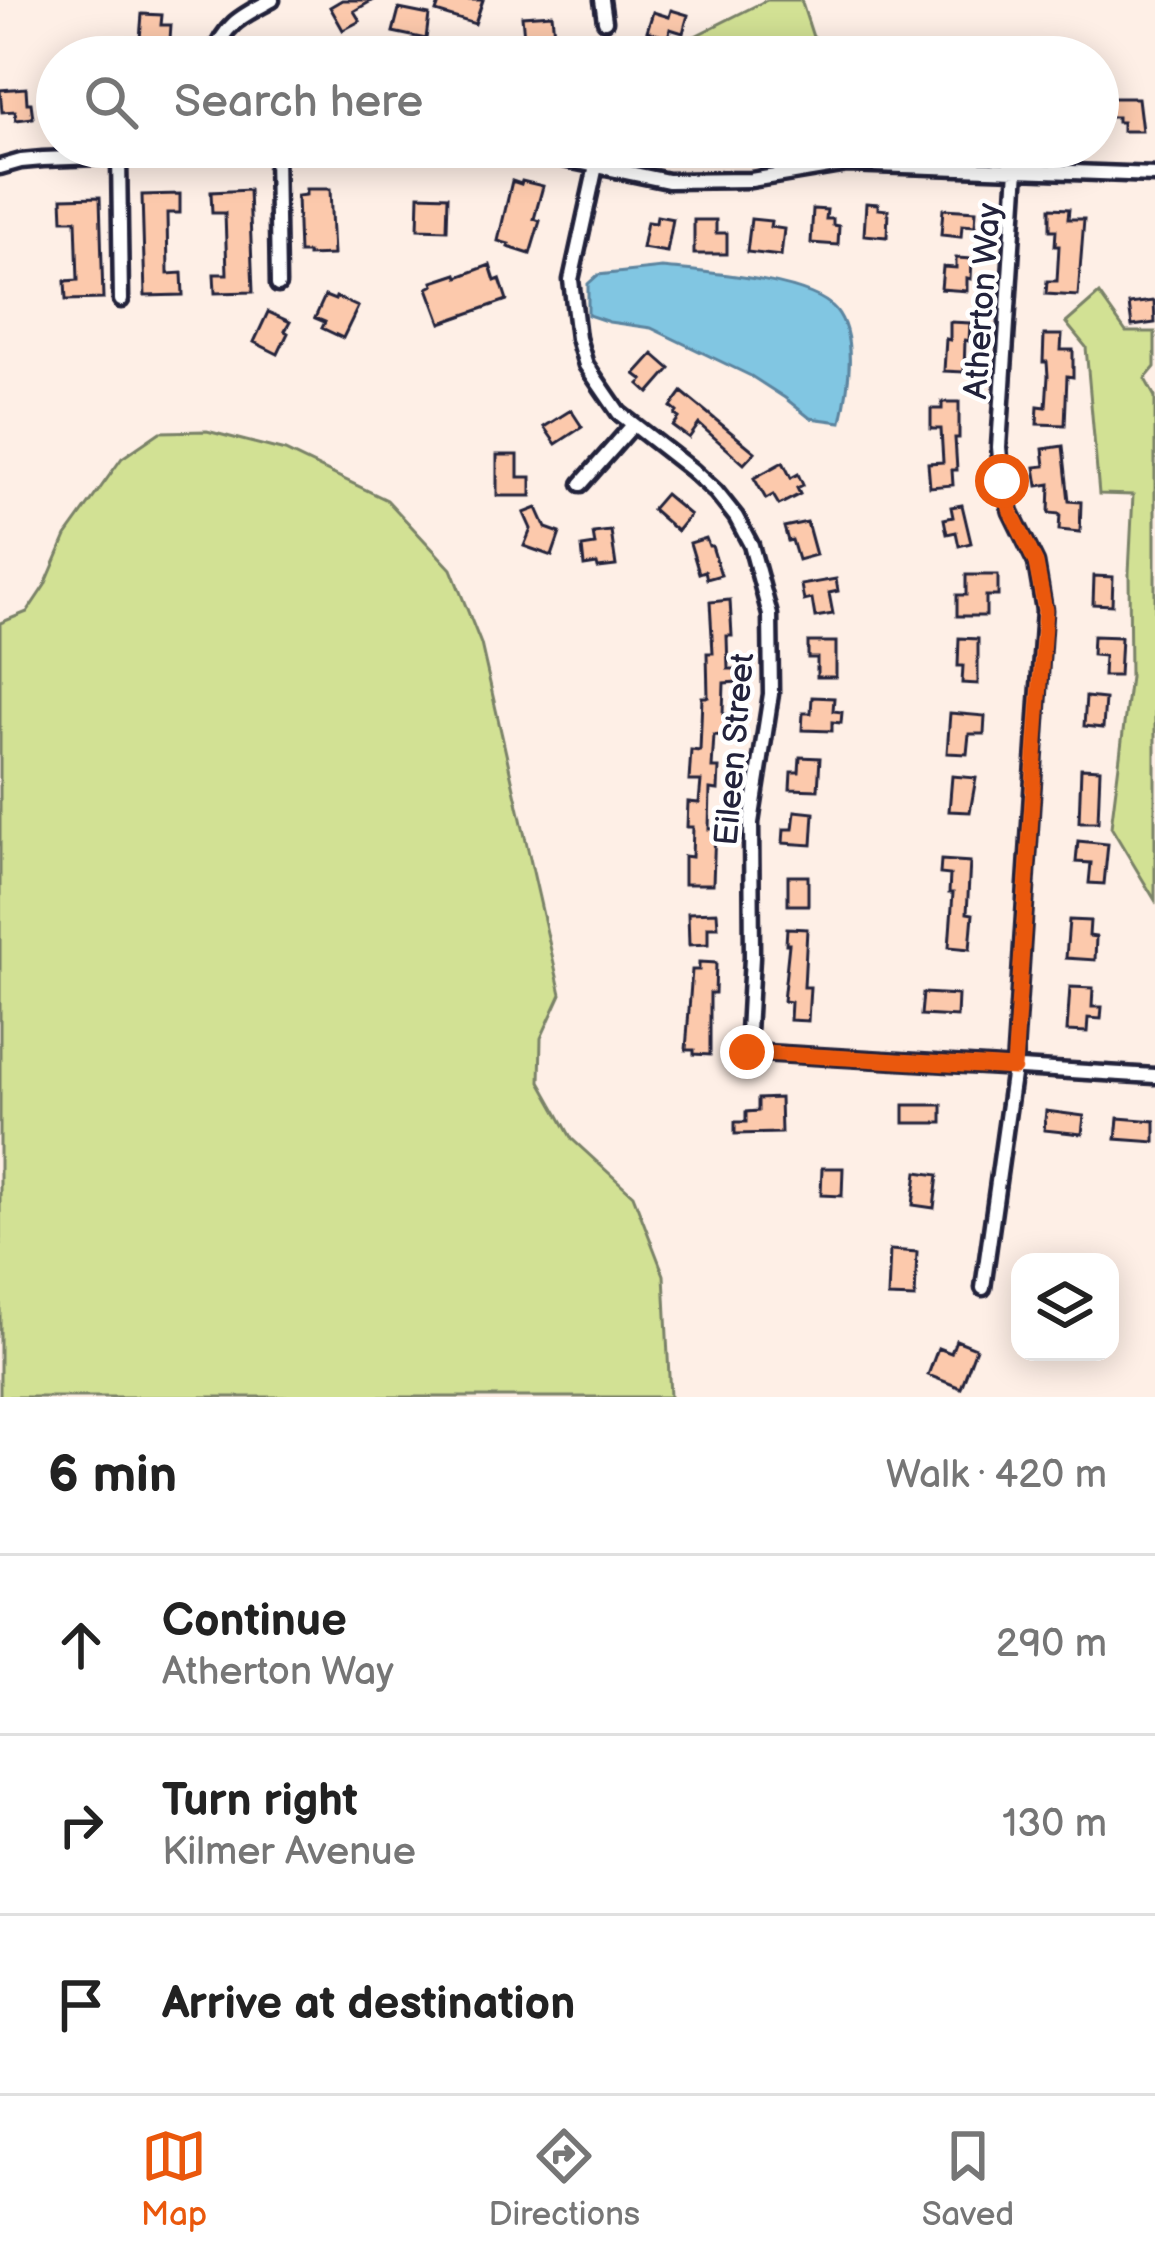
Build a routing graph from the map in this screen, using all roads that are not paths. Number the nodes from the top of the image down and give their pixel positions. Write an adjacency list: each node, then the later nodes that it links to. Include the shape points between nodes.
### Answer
1 (272, 0): 4 (street)
2 (602, 0): 3 (street)
3 (605, 22)
4 (223, 36)
5 (36, 159): 6 (street)
6 (0, 167)
7 (119, 168): 16 (street)
8 (276, 168): 15 (street)
9 (596, 168): 17 (street, Eileen Street, via 572,309 586,365)
10 (606, 168): 11 (street, via 709,182)
11 (823, 168)
12 (983, 168): 13 (street)
13 (1017, 169): 14 (street); 19 (street, Atherton Way, via 999,447 1002,481 1036,563 1045,610)
14 (1155, 175)
15 (278, 285)
16 (121, 300)
17 (633, 425): 18 (street); 19 (street, Eileen Street, via 736,517 770,615 771,694 751,823 747,1052)
18 (581, 484)
19 (1014, 1068): 20 (street); 21 (street, Atherton Way)
20 (1155, 1076)
21 (983, 1288)

